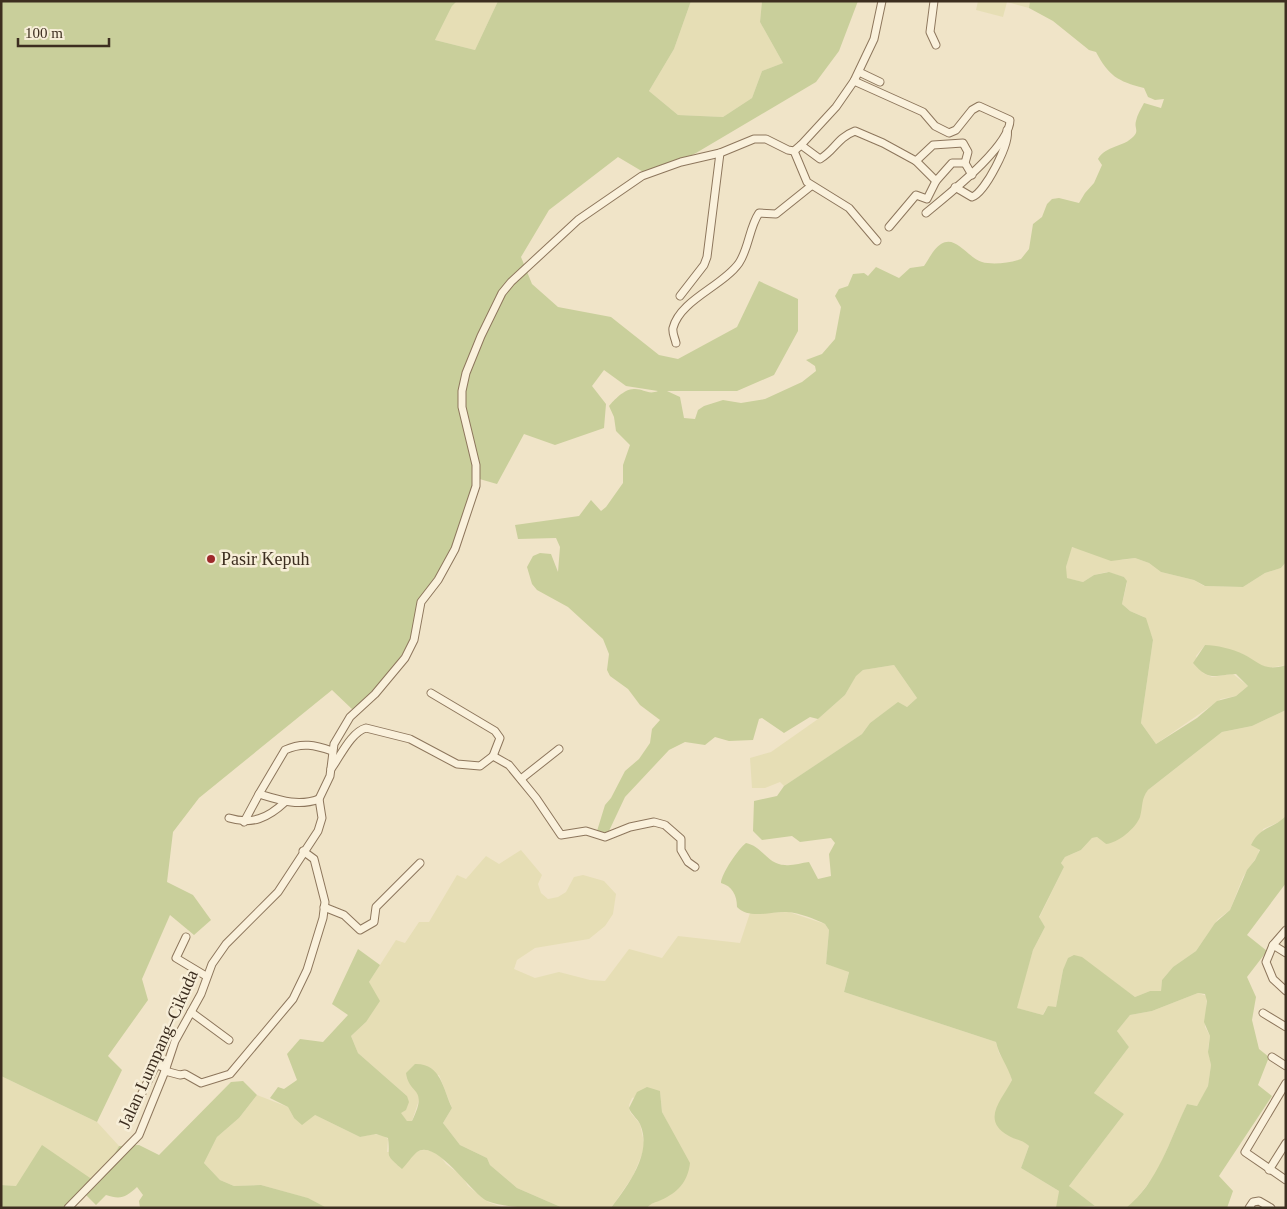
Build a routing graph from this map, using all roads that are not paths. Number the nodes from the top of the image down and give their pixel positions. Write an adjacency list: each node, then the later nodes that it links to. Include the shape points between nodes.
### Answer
1 (882, 1): 4 (street, via 874,38)
2 (934, 1): 3 (street, via 930,32)
3 (936, 45)
4 (859, 72): 5 (street); 6 (street)
5 (854, 81): 7 (street, via 923,112 935,126 949,132 956,130 979,106 1008,118 1011,123); 8 (street, via 836,107)
6 (880, 82)
7 (1007, 130): 13 (street); 16 (street, via 1008,140 980,193 972,197)
8 (801, 145): 9 (street); 11 (street, via 820,159 843,136 854,131)
9 (794, 151): 10 (street, Jalan Lumpang–Cikuda, via 766,139 754,139); 15 (street)
10 (720, 153): 20 (street, via 707,257); 24 (street, Jalan Lumpang–Cikuda, via 642,176 620,190 578,220 502,293 481,336 462,391 464,420 476,476 455,549 421,602 414,640 405,658 375,694 350,717)
11 (916, 161): 12 (street, via 933,145 963,143 968,152); 14 (street)
12 (965, 162): 13 (street); 14 (street, via 952,163)
13 (972, 175): 16 (street)
14 (936, 181): 18 (street, via 927,200 916,195)
15 (811, 186): 19 (street, via 849,208); 21 (street, via 776,214 759,213 739,262 691,303 677,320 673,331)
16 (955, 187): 17 (street)
17 (926, 214)
18 (888, 227)
19 (877, 240)
20 (680, 296)
21 (676, 343)
22 (431, 693): 25 (street, via 495,731 500,738)
23 (559, 750): 27 (street)
24 (332, 751): 26 (street, Jalan Lumpang–Cikuda); 28 (street, via 311,744 285,750)
25 (494, 756): 26 (street, via 480,766 457,764 410,739 366,728 360,729); 27 (street)
26 (331, 769): 29 (street, Jalan Lumpang–Cikuda)
27 (520, 779): 35 (street, via 561,835 586,831 605,837 641,824 660,823 671,828 681,839 681,850)
28 (259, 794): 30 (street); 32 (street)
29 (319, 799): 30 (street); 33 (street, Jalan Lumpang–Cikuda, via 321,823)
30 (285, 802): 32 (street, via 271,815)
31 (229, 818): 32 (street)
32 (244, 822)
33 (303, 852): 36 (street, via 314,859 318,869); 41 (street, Jalan Lumpang–Cikuda, via 278,892 226,944)
34 (420, 863): 36 (street, via 376,907 374,922 363,929 360,930 344,915)
35 (695, 867)
36 (324, 907): 49 (street, via 307,970 293,999 230,1074 201,1083)
37 (1286, 930): 39 (street)
38 (186, 937): 41 (street, via 176,958)
39 (1273, 945): 40 (street); 42 (street, via 1268,954 1268,969)
40 (1286, 953)
41 (206, 976): 43 (street, Jalan Lumpang–Cikuda)
42 (1286, 991)
43 (191, 1012): 46 (street); 49 (street, Jalan Lumpang–Cikuda, via 174,1040)
44 (1262, 1013): 45 (street)
45 (1285, 1025)
46 (228, 1040)
47 (1272, 1057): 48 (street)
48 (1286, 1066)
49 (166, 1069): 51 (street, via 156,1065); 55 (street, Jalan Lumpang–Cikuda, via 138,1135)
50 (1286, 1082): 53 (street, via 1245,1149 1246,1154)
51 (140, 1097)
52 (1286, 1142): 53 (street)
53 (1269, 1170): 54 (street)
54 (1286, 1180)
55 (68, 1208)
56 (1249, 1208): 57 (street, via 1253,1202 1259,1201)
57 (1271, 1208)

